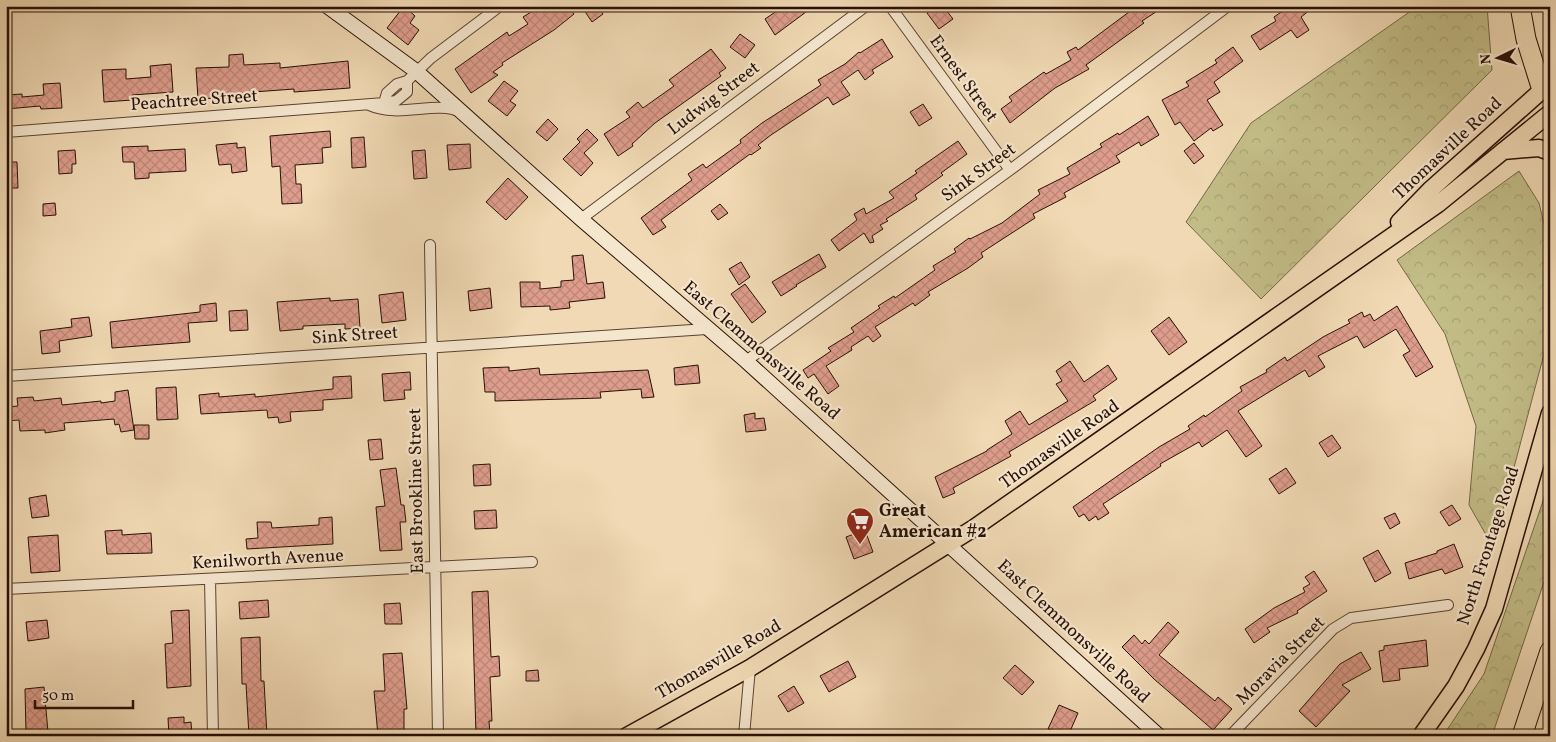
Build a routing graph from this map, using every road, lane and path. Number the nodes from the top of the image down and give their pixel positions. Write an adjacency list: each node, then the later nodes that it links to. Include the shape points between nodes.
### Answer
1 (327, 6): 7 (main road, East Clemmonsville Road)
2 (500, 6): 7 (street, Peachtree Street)
3 (866, 6): 16 (street, Ludwig Street)
4 (890, 6): 15 (street, Ernest Street)
5 (1228, 6): 15 (street, Sink Street)
6 (1520, 6): 8 (highway, via 1526,39)
7 (412, 76): 9 (street, Peachtree Street, via 407,92 396,101); 11 (main road, East Clemmonsville Road)
8 (1546, 86): 10 (main road); 18 (main road, Thomasville Road, via 1430,190)
9 (366, 104): 11 (street, via 395,112 448,108); 12 (street, Peachtree Street)
10 (1550, 112): 13 (main road, Thomasville Road)
11 (464, 114): 16 (main road, East Clemmonsville Road)
12 (6, 132)
13 (1503, 151): 14 (main road, via 1538,148); 18 (main road, Thomasville Road, via 1438,204)
14 (1550, 152)
15 (1010, 170): 21 (street, Sink Street)
16 (581, 219): 19 (main road, East Clemmonsville Road)
17 (430, 245): 20 (street, East Brookline Street)
18 (1376, 246): 24 (main road, Thomasville Road)
19 (707, 329): 20 (street, Sink Street); 21 (main road, East Clemmonsville Road)
20 (432, 347): 22 (street, Sink Street); 26 (street, East Brookline Street)
21 (746, 361): 24 (main road, East Clemmonsville Road)
22 (6, 376)
23 (1550, 413): 38 (main road, North Frontage Road, via 1494,609 1456,686)
24 (950, 544): 31 (main road, Thomasville Road); 36 (main road, East Clemmonsville Road)
25 (532, 562): 26 (street, Kenilworth Avenue)
26 (434, 567): 27 (street, Kenilworth Avenue); 33 (street, East Brookline Street)
27 (210, 579): 28 (street, Kenilworth Avenue); 32 (street)
28 (6, 590)
29 (1448, 605): 37 (street, Moravia Street, via 1351,618 1334,629)
30 (1550, 651): 39 (highway)
31 (750, 668): 34 (main road, Thomasville Road); 35 (street)
32 (213, 736)
33 (438, 736)
34 (627, 736)
35 (744, 736)
36 (1159, 736)
37 (1230, 736)
38 (1421, 736)
39 (1522, 736)

